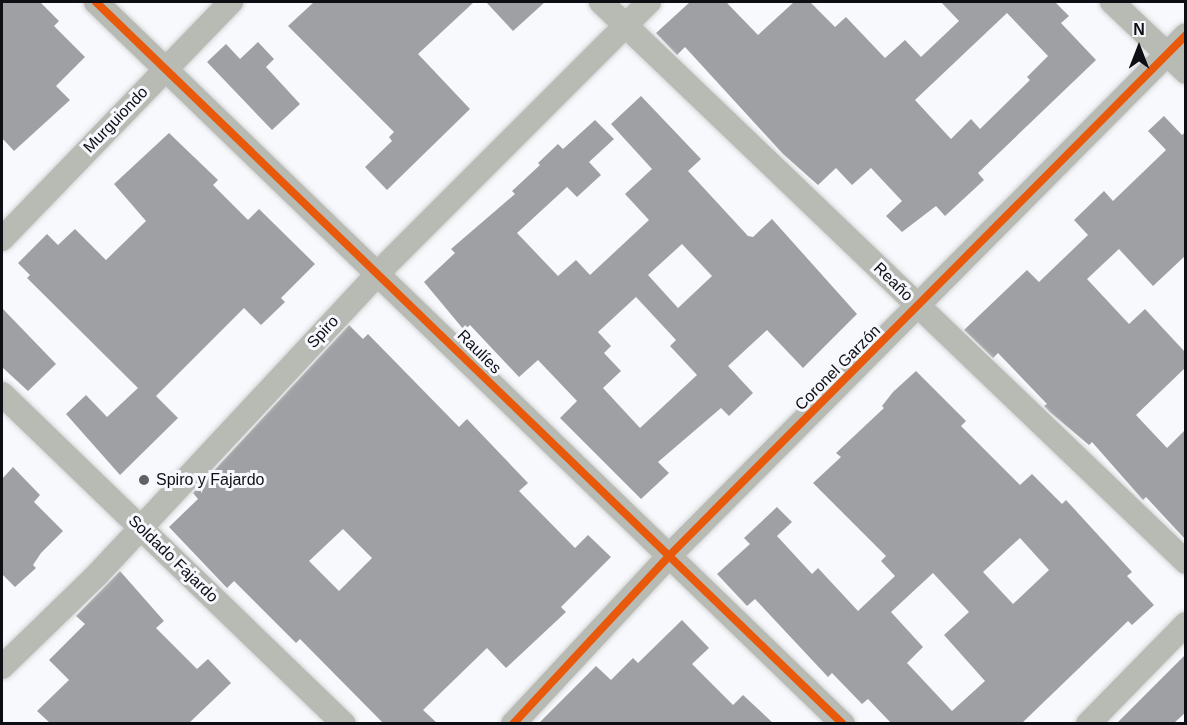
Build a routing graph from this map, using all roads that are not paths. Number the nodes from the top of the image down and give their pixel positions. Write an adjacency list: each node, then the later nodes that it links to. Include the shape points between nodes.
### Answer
1 (96, 2): 9 (street, Raulíes)
2 (231, 2): 9 (street, Murguiondo)
3 (601, 2): 6 (street, Reaño)
4 (649, 2): 6 (street, Spiro)
5 (1112, 2): 8 (street)
6 (626, 25): 12 (street, Spiro); 13 (street, Reaño)
7 (1185, 35): 8 (street, Coronel Garzón)
8 (1167, 54): 10 (street); 13 (street, Coronel Garzón)
9 (165, 68): 11 (street, Murguiondo); 12 (street, Raulíes)
10 (1185, 72)
11 (2, 239)
12 (379, 272): 15 (street, Spiro); 16 (street, Raulíes)
13 (918, 307): 16 (street, Coronel Garzón); 17 (street, Reaño)
14 (2, 394): 15 (street, Soldado Fajardo)
15 (141, 527): 19 (street, Spiro); 20 (street, Soldado Fajardo)
16 (668, 557): 21 (street, Coronel Garzón); 22 (street, Raulíes)
17 (1185, 562)
18 (1185, 624): 23 (street)
19 (2, 667)
20 (344, 723)
21 (513, 723)
22 (843, 723)
23 (1088, 723)

